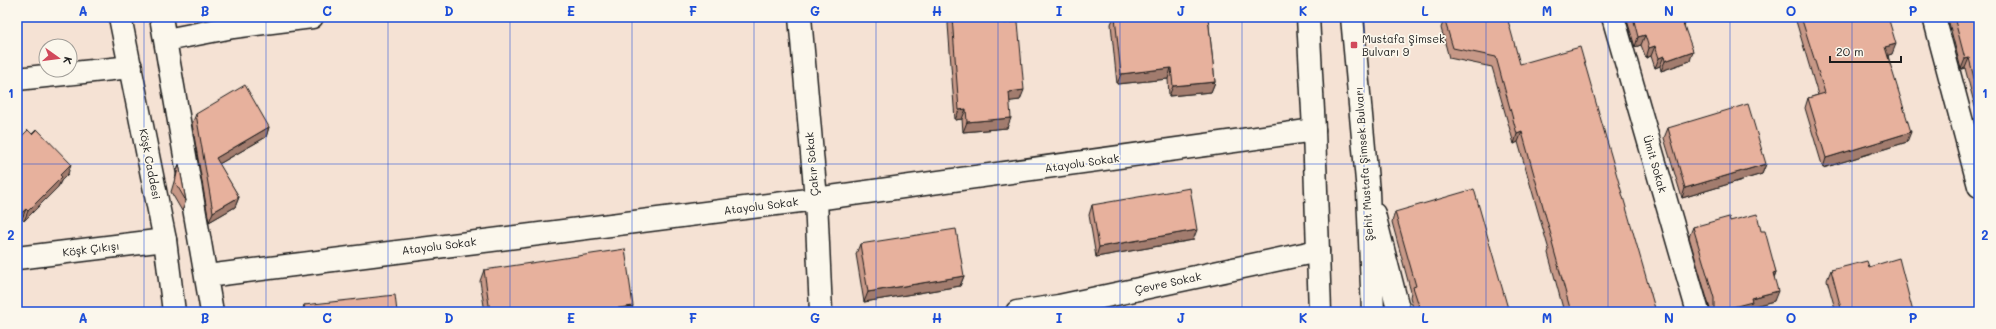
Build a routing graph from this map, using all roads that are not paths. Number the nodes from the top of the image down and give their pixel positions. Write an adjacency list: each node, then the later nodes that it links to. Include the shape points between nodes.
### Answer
1 (120, 17): 11 (street, Köşk Caddesi)
2 (161, 17): 10 (street)
3 (312, 17): 9 (street)
4 (800, 17): 16 (street, Çakır Sokak)
5 (1308, 17): 13 (street)
6 (1352, 17): 15 (street, Şehit Mustafa Şimsek Bulvarı)
7 (1613, 17): 29 (street, Ümit Sokak)
8 (1934, 17): 14 (street)
9 (232, 22): 10 (street)
10 (166, 40): 20 (street)
11 (131, 67): 12 (street); 17 (street, Köşk Caddesi)
12 (17, 79)
13 (1314, 130): 16 (street, Atayolu Sokak); 18 (street)
14 (1979, 186)
15 (1368, 192): 27 (street, Şehit Mustafa Şimsek Bulvarı); 28 (street)
16 (816, 199): 20 (street, Atayolu Sokak); 24 (street, Çakır Sokak)
17 (165, 240): 19 (street, Köşk Çıkışı); 22 (street, Köşk Caddesi)
18 (1318, 251): 21 (street, Çevre Sokak); 26 (street)
19 (17, 258)
20 (207, 276): 23 (street)
21 (1059, 309): 25 (street, Çevre Sokak)
22 (174, 312)
23 (212, 312)
24 (821, 312)
25 (1017, 312)
26 (1320, 312)
27 (1373, 312)
28 (1399, 312)
29 (1698, 312)

